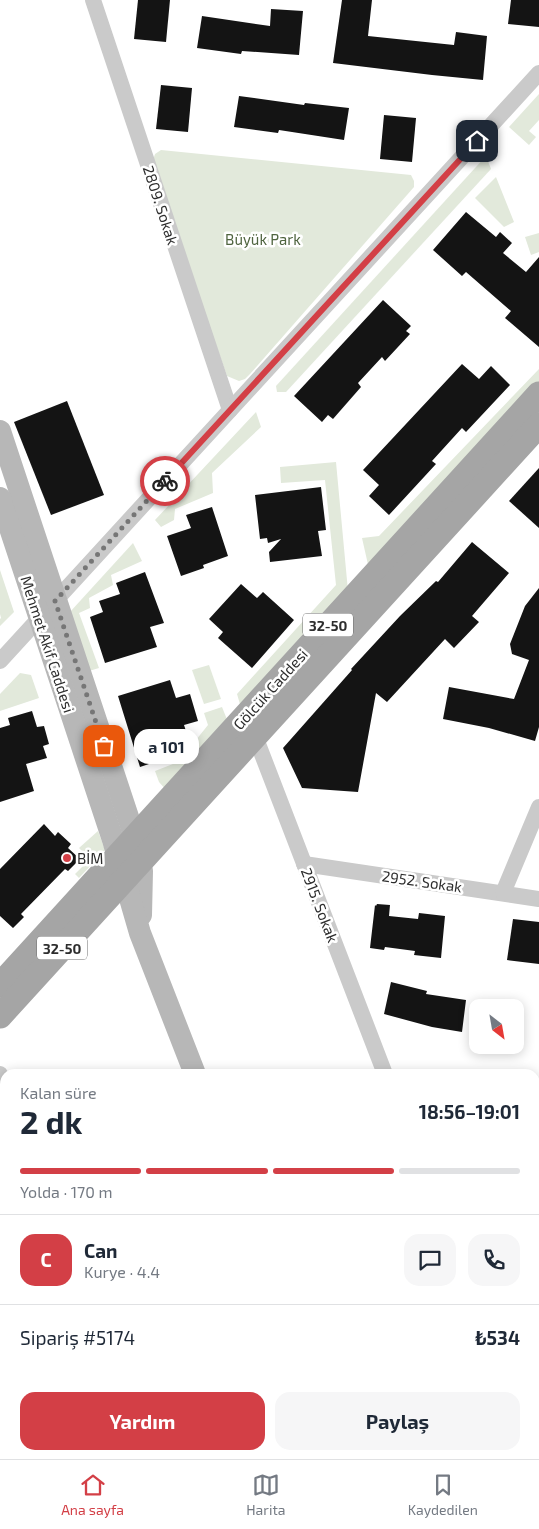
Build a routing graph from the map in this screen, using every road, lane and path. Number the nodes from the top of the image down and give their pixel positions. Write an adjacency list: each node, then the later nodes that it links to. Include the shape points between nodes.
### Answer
1 (93, 0): 4 (street, 2809. Sokak)
2 (539, 73): 4 (street)
3 (539, 394): 13 (main road, Gölcük Caddesi / 32-50)
4 (230, 410): 8 (street)
5 (0, 431): 8 (street, Mehmet Akif Caddesi)
6 (536, 433): 11 (main road, Gölcük Caddesi / 32-50)
7 (0, 498): 9 (street, Mehmet Akif Caddesi)
8 (55, 601): 9 (street); 13 (street, Mehmet Akif Caddesi)
9 (39, 618): 10 (street); 15 (street, Mehmet Akif Caddesi)
10 (0, 661)
11 (255, 736): 14 (street, 2915. Sokak); 15 (main road, Gölcük Caddesi / 32-50)
12 (539, 807): 16 (street)
13 (134, 838): 15 (main road, Gölcük Caddesi / 32-50)
14 (304, 864): 16 (street, 2952. Sokak); 21 (street, 2915. Sokak)
15 (128, 865): 18 (main road, Gölcük Caddesi / 32-50); 19 (main road, Gölcük Caddesi / 32-50); 20 (street, Mehmet Akif Caddesi, via 140,933)
16 (503, 893): 17 (street, 2952. Sokak)
17 (539, 899)
18 (0, 985)
19 (0, 1016)
20 (193, 1069)
21 (383, 1069)

